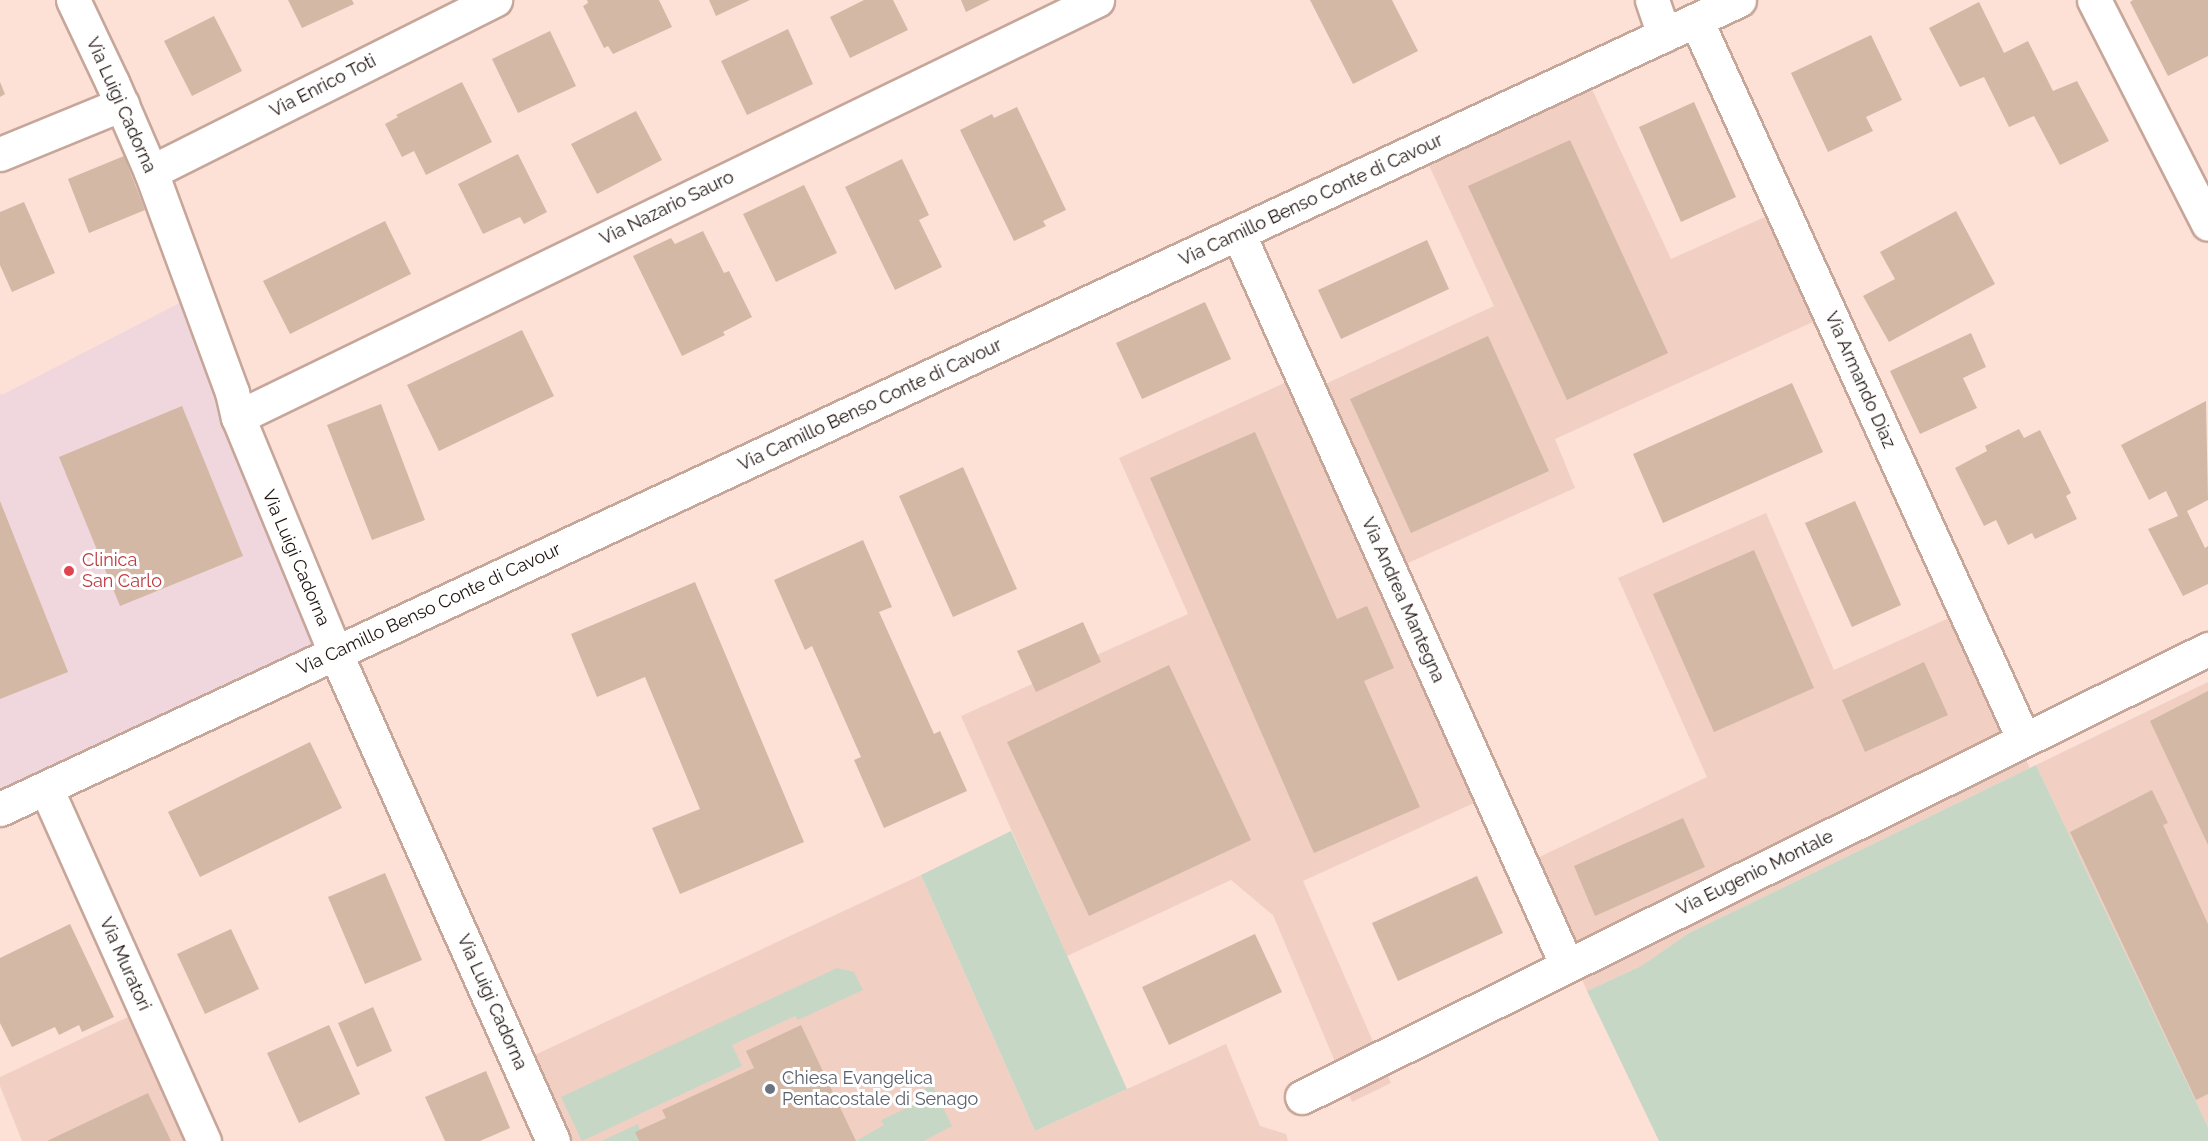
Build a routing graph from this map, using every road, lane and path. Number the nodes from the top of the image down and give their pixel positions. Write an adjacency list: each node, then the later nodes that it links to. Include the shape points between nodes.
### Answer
1 (73, 0): 9 (street, Via Luigi Cadorna)
2 (495, 0): 11 (street, Via Enrico Toti)
3 (1097, 0): 14 (street, Via Nazario Sauro)
4 (1652, 0): 8 (street)
5 (1739, 0): 7 (street, Via Camillo Benso Conte di Cavour)
6 (2094, 0): 12 (street)
7 (1696, 20): 8 (street, Via Camillo Benso Conte di Cavour); 17 (street, Via Armando Diaz)
8 (1664, 35): 13 (street, Via Camillo Benso Conte di Cavour)
9 (122, 104): 10 (street); 11 (street, Via Luigi Cadorna)
10 (0, 154)
11 (151, 172): 14 (street, Via Luigi Cadorna)
12 (2208, 224)
13 (1239, 235): 16 (street, Via Camillo Benso Conte di Cavour); 20 (street, Via Andrea Mantegna)
14 (238, 417): 16 (street, Via Luigi Cadorna)
15 (2208, 649): 17 (street, Via Eugenio Montale)
16 (336, 652): 18 (street, Via Camillo Benso Conte di Cavour); 23 (street, Via Luigi Cadorna)
17 (2024, 740): 20 (street, Via Eugenio Montale)
18 (46, 788): 19 (street, Via Camillo Benso Conte di Cavour); 22 (street, Via Muratori)
19 (0, 809)
20 (1567, 966): 21 (street, Via Eugenio Montale)
21 (1302, 1096)
22 (204, 1141)
23 (552, 1141)

